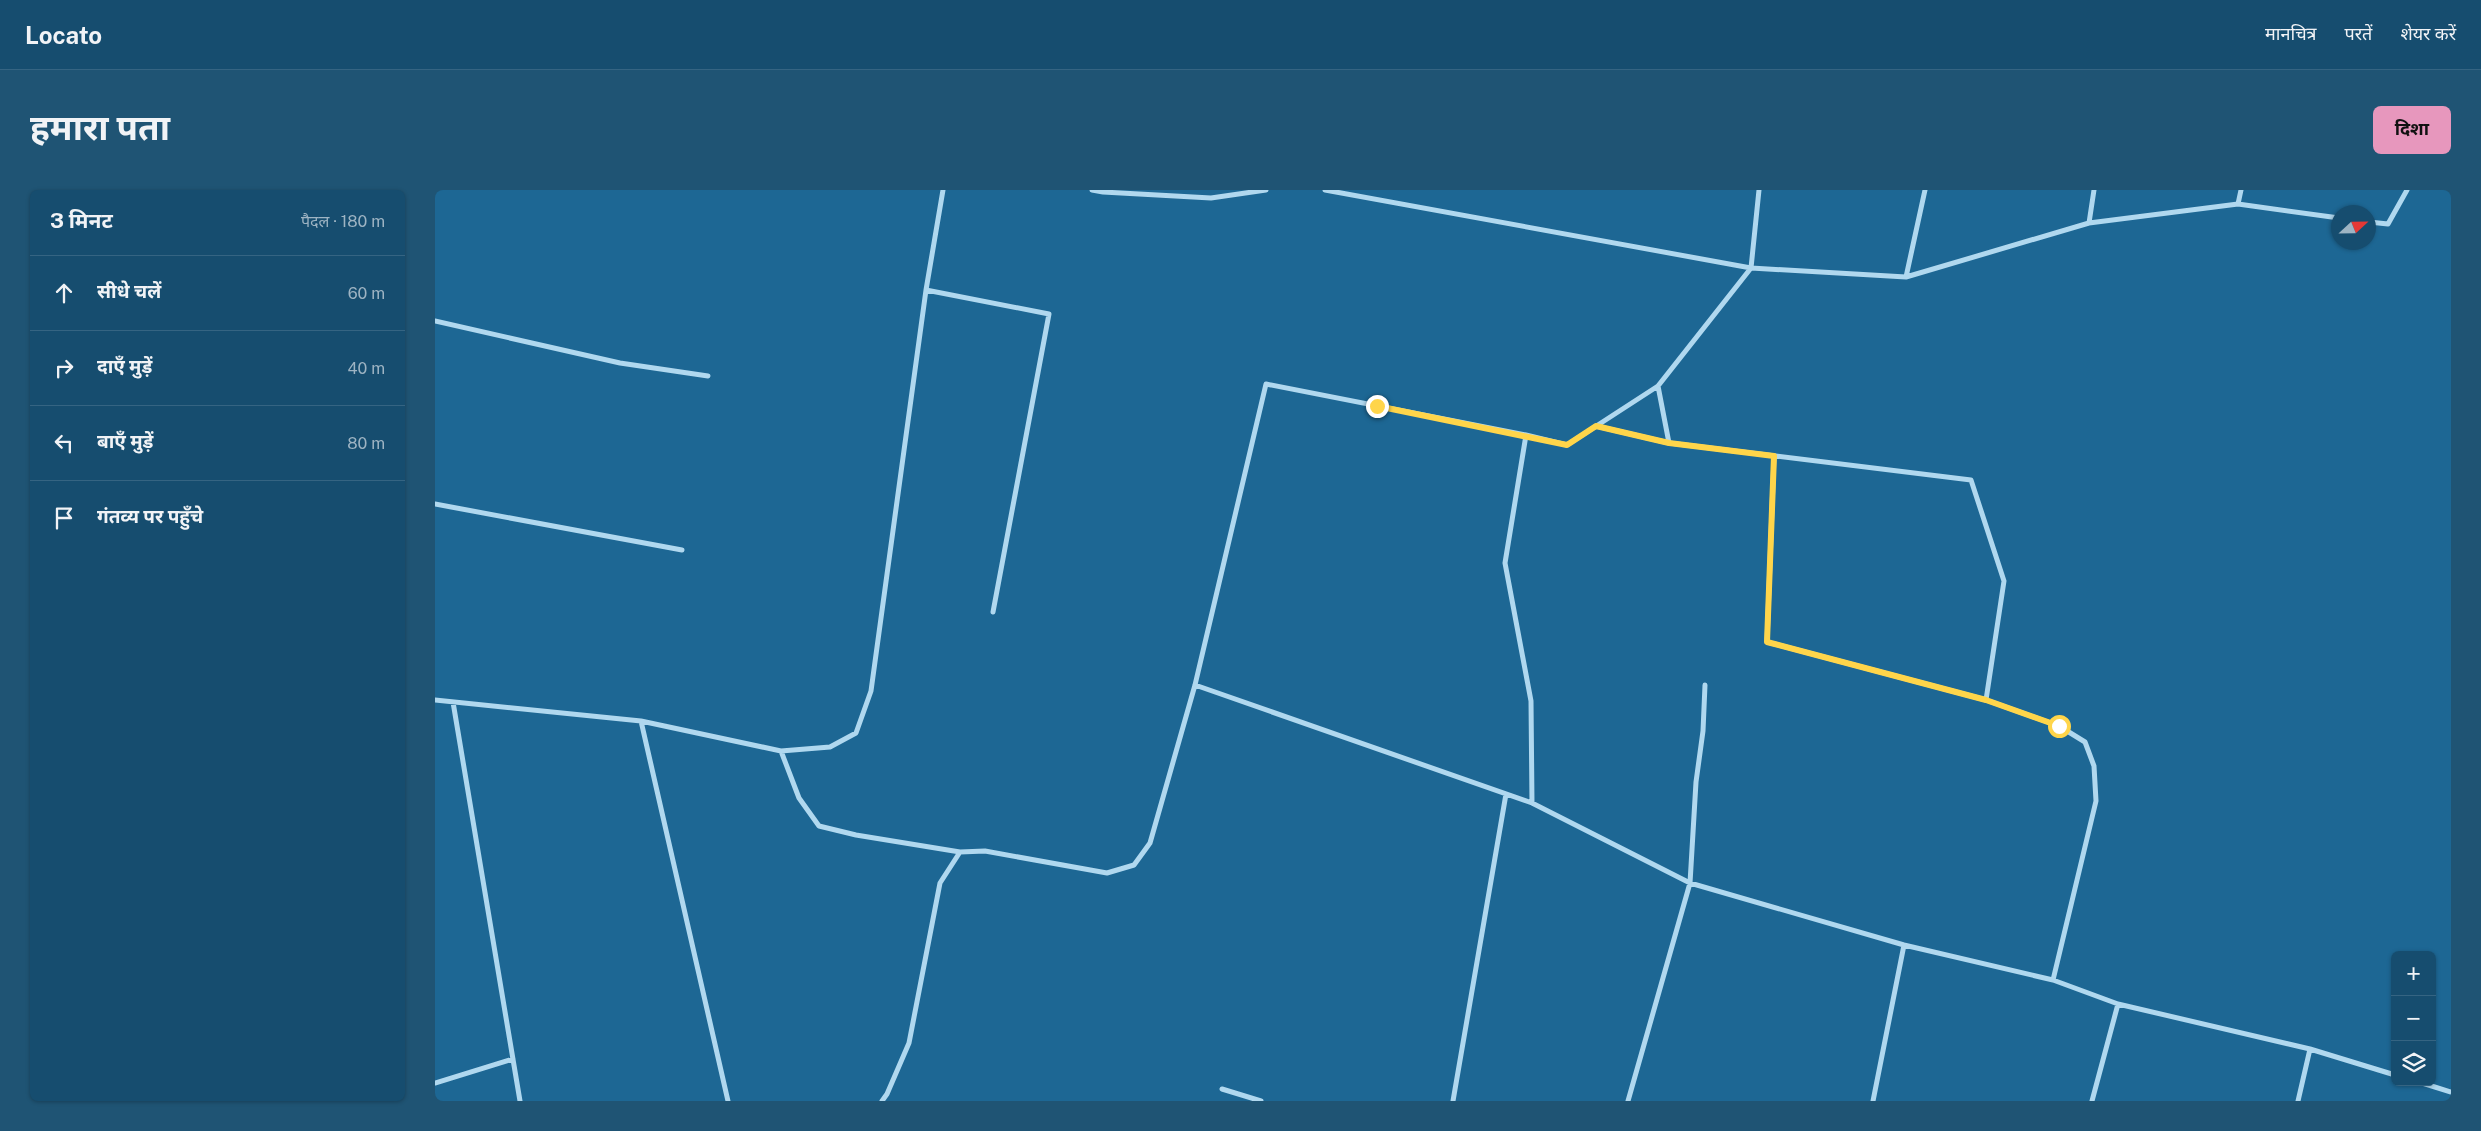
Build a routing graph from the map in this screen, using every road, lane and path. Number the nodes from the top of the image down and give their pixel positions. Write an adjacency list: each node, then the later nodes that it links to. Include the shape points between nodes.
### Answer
1 (943, 190): 16 (street)
2 (1092, 190): 3 (street, via 1211,198)
3 (1267, 190)
4 (1325, 190): 14 (street)
5 (1759, 190): 14 (street)
6 (1925, 190): 15 (street)
7 (2094, 190): 12 (street)
8 (2241, 190): 10 (street)
9 (2407, 190): 13 (street, via 2388,224)
10 (2238, 204): 11 (street); 12 (street)
11 (2331, 217)
12 (2089, 223): 15 (street)
13 (2376, 223)
14 (1751, 268): 15 (street); 19 (street)
15 (1906, 277)
16 (926, 290): 26 (street, via 1049,314); 33 (street, via 871,691 856,733 830,747)
17 (435, 321): 18 (street, via 620,363)
18 (708, 376)
19 (1658, 386): 20 (street); 22 (street)
20 (1596, 426): 21 (street, via 1567,445); 22 (street)
21 (1526, 435): 28 (street, via 1265,384); 35 (street, via 1505,563 1531,701)
22 (1669, 443): 23 (street)
23 (1774, 456): 30 (street, via 1767,642); 30 (street, via 1971,480 2004,581)
24 (435, 504): 25 (street)
25 (682, 550)
26 (993, 612)
27 (1705, 684): 37 (street)
28 (1195, 685): 34 (street); 36 (street, via 1150,843 1134,865 1107,873 985,851)
29 (435, 700): 31 (street)
30 (1986, 700): 39 (street, via 2059,726 2085,742 2094,766 2096,801)
31 (453, 702): 32 (street); 42 (street)
32 (641, 721): 33 (street); 49 (street)
33 (781, 751): 36 (street, via 799,798 819,826 856,836)
34 (1507, 794): 35 (street); 52 (street)
35 (1532, 803): 37 (street)
36 (960, 852): 50 (street, via 941,883 909,1043)
37 (1691, 884): 38 (street); 53 (street)
38 (1904, 945): 39 (street); 54 (street)
39 (2053, 980): 40 (street)
40 (2118, 1004): 41 (street); 55 (street)
41 (2310, 1049): 43 (street); 56 (street)
42 (513, 1059): 44 (street); 48 (street)
43 (2391, 1074)
44 (435, 1083)
45 (2432, 1086): 47 (street)
46 (1222, 1089): 51 (street)
47 (2451, 1092)
48 (520, 1101)
49 (728, 1101)
50 (882, 1101)
51 (1261, 1101)
52 (1453, 1101)
53 (1629, 1101)
54 (1873, 1101)
55 (2092, 1101)
56 (2298, 1101)

